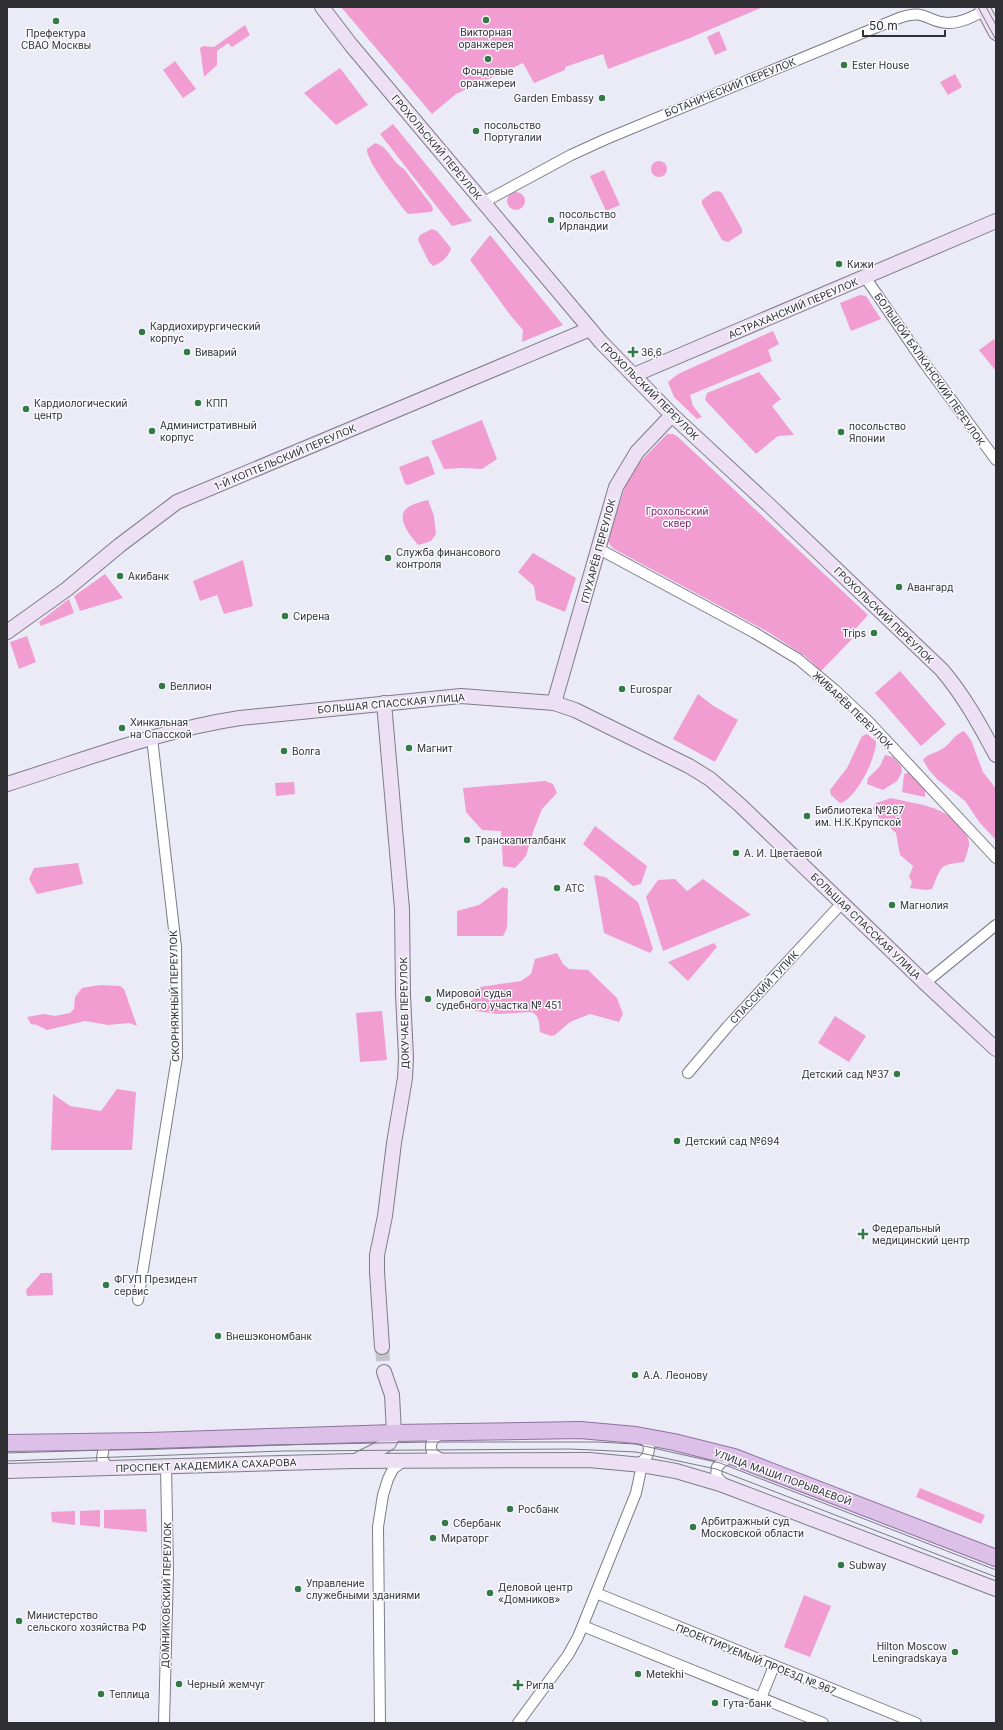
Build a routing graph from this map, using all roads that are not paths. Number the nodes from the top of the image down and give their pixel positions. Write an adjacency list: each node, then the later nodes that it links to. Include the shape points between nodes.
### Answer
1 (322, 7): 4 (street, ГРОХОЛЬСКИЙ ПЕРЕУЛОК)
2 (983, 9): 3 (street); 4 (street, БОТАНИЧЕСКИЙ ПЕРЕУЛОК, via 967,19 946,23 918,13 899,18 606,138)
3 (996, 33)
4 (484, 202): 7 (street, ГРОХОЛЬСКИЙ ПЕРЕУЛОК)
5 (996, 221): 6 (street, АСТРАХАНСКИЙ ПЕРЕУЛОК)
6 (865, 277): 8 (street, АСТРАХАНСКИЙ ПЕРЕУЛОК); 10 (street, БОЛЬШОЙ БАЛКАНСКИЙ ПЕРЕУЛОК)
7 (590, 329): 8 (street, ГРОХОЛЬСКИЙ ПЕРЕУЛОК); 12 (street, 1-Й КОПТЕЛЬСКИЙ ПЕРЕУЛОК, via 177,502 67,589)
8 (634, 375): 9 (street, ГРОХОЛЬСКИЙ ПЕРЕУЛОК)
9 (672, 415): 11 (street, ГЛУХАРЁВ ПЕРЕУЛОК, via 641,448 625,470 614,494); 16 (street, ГРОХОЛЬСКИЙ ПЕРЕУЛОК, via 942,670 957,687)
10 (996, 460)
11 (600, 549): 14 (street, ГЛУХАРЁВ ПЕРЕУЛОК); 18 (street, ЖИВАРЁВ ПЕРЕУЛОК, via 798,659 868,721)
12 (7, 632)
13 (384, 703): 14 (street, БОЛЬШАЯ СПАССКАЯ УЛИЦА, via 462,696); 15 (street, БОЛЬШАЯ СПАССКАЯ УЛИЦА, via 208,722); 25 (street, ДОКУЧАЕВ ПЕРЕУЛОК, via 402,909 406,1057 385,1216 377,1255)
14 (554, 703): 19 (street, БОЛЬШАЯ СПАССКАЯ УЛИЦА, via 575,710 658,750 710,779)
15 (152, 738): 17 (street, БОЛЬШАЯ СПАССКАЯ УЛИЦА); 24 (street, СКОРНЯЖНЫЙ ПЕРЕУЛОК, via 176,946 177,1057)
16 (996, 755)
17 (7, 784)
18 (996, 858)
19 (842, 904): 21 (street, БОЛЬШАЯ СПАССКАЯ УЛИЦА); 23 (street, СПАССКИЙ ТУПИК, via 728,1026)
20 (996, 926): 21 (street)
21 (925, 983): 22 (street, БОЛЬШАЯ СПАССКАЯ УЛИЦА)
22 (996, 1049)
23 (688, 1073)
24 (138, 1300)
25 (382, 1346)
26 (384, 1372): 28 (street, via 392,1395)
27 (445, 1432): 28 (main road, УЛИЦА МАШИ ПОРЫВАЕВОЙ); 29 (main road, УЛИЦА МАШИ ПОРЫВАЕВОЙ, via 580,1430); 34 (street, via 434,1438 431,1446 433,1454)
28 (394, 1433): 30 (main road); 35 (street, via 392,1439 383,1446)
29 (636, 1435): 32 (main road, УЛИЦА МАШИ ПОРЫВАЕВОЙ); 36 (street, via 647,1442 649,1451)
30 (114, 1442): 31 (main road); 38 (street, via 104,1446 102,1458 106,1464)
31 (7, 1443)
32 (734, 1458): 40 (street, via 717,1466 716,1476); 41 (main road, УЛИЦА МАШИ ПОРЫВАЕВОЙ)
33 (405, 1460): 34 (street); 35 (street, ПРОСПЕКТ АКАДЕМИКА САХАРОВА); 48 (street, via 393,1469 388,1479 378,1527)
34 (443, 1460): 36 (street, via 589,1460)
35 (353, 1461): 37 (street, ПРОСПЕКТ АКАДЕМИКА САХАРОВА)
36 (638, 1465): 40 (street, via 676,1471); 43 (street, via 636,1493)
37 (166, 1466): 38 (street, ПРОСПЕКТ АКАДЕМИКА САХАРОВА); 47 (street, ДОМНИКОВСКИЙ ПЕРЕУЛОК, via 168,1570)
38 (116, 1468): 39 (street, ПРОСПЕКТ АКАДЕМИКА САХАРОВА)
39 (7, 1470)
40 (724, 1485): 42 (street)
41 (996, 1558)
42 (996, 1589)
43 (596, 1593): 44 (street); 45 (street, ПРОЕКТИРУЕМЫЙ ПРОЕЗД № 967)
44 (583, 1626): 46 (street); 49 (street, via 568,1655)
45 (774, 1666): 46 (street); 51 (street, ПРОЕКТИРУЕМЫЙ ПРОЕЗД № 967)
46 (761, 1698): 50 (street)
47 (164, 1723)
48 (380, 1723)
49 (518, 1723)
50 (823, 1723)
51 (916, 1723)

